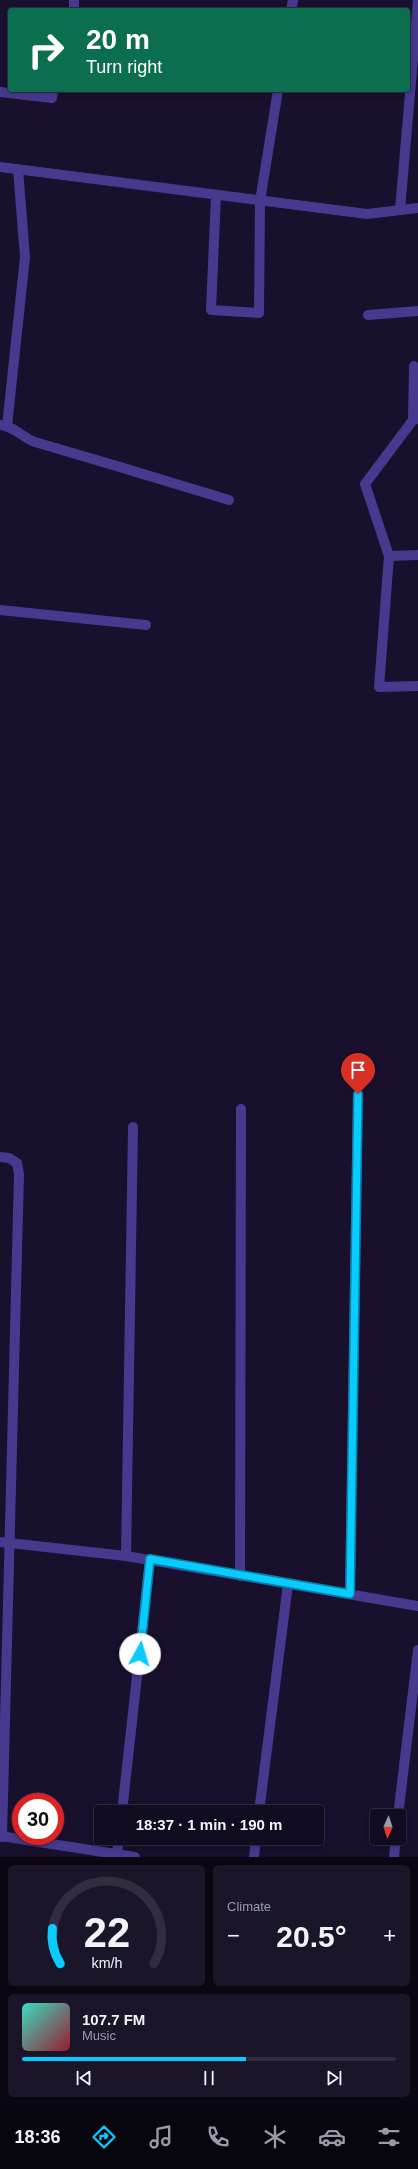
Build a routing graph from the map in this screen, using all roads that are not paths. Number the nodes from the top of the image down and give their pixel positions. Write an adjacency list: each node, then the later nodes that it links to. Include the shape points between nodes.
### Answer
1 (418, 0): 2 (street)
2 (415, 64): 11 (street)
3 (0, 92): 4 (street, via 52,98)
4 (53, 92)
5 (278, 92): 9 (street)
6 (0, 167): 7 (street)
7 (18, 170): 8 (street); 16 (street, via 25,257)
8 (216, 195): 9 (street); 9 (street, via 211,310 259,313)
9 (260, 201): 11 (street, via 367,214)
10 (418, 208): 11 (street)
11 (400, 210)
12 (418, 312): 13 (street)
13 (368, 315)
14 (414, 366): 15 (street)
15 (416, 419): 19 (street, via 365,484)
16 (3, 425): 17 (street, via 33,441)
17 (228, 500)
18 (418, 554): 19 (street)
19 (389, 556): 22 (street, via 379,687)
20 (0, 610): 21 (street)
21 (146, 625)
22 (418, 686)
23 (358, 1094): 32 (street)
24 (242, 1109): 30 (street)
25 (133, 1127): 28 (street)
26 (0, 1157): 27 (street, via 9,1158 17,1163 19,1174)
27 (5, 1543): 28 (street); 38 (street)
28 (126, 1556): 29 (street)
29 (150, 1559): 30 (street); 35 (street)
30 (240, 1576): 31 (street)
31 (288, 1584): 32 (street); 36 (street)
32 (350, 1594): 33 (street)
33 (418, 1606)
34 (418, 1650): 37 (street)
35 (123, 1805)
36 (260, 1805)
37 (399, 1809)
38 (1, 1837): 42 (street)
39 (118, 1845): 42 (street)
40 (255, 1845): 44 (street)
41 (395, 1845): 45 (street)
42 (117, 1854): 43 (street)
43 (131, 1857)
44 (254, 1857)
45 (394, 1857)

